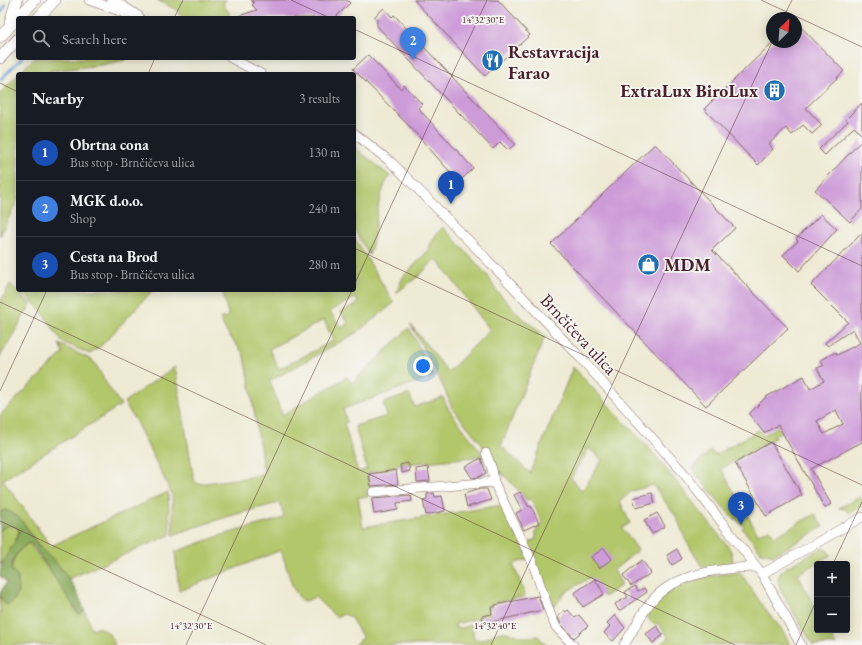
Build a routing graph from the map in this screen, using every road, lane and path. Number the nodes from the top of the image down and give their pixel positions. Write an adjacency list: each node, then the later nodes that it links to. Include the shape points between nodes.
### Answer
1 (17, 0): 11 (main road)
2 (35, 0): 6 (main road)
3 (55, 0): 7 (main road)
4 (89, 0): 8 (street)
5 (112, 0): 9 (main road)
6 (19, 16)
7 (40, 16)
8 (133, 16)
9 (136, 16)
10 (16, 20): 11 (main road)
11 (3, 33)
12 (16, 41): 13 (main road)
13 (0, 58)
14 (235, 60): 15 (street)
15 (257, 72)
16 (356, 135): 21 (street, Brnčičeva ulica, via 408,179 580,357 682,471)
17 (486, 453): 18 (street)
18 (494, 482): 19 (street); 22 (street, via 532,561 556,627)
19 (373, 492)
20 (862, 517): 21 (street)
21 (759, 570): 23 (street, via 737,567 681,579 663,590 650,603); 24 (street, Brnčičeva ulica)
22 (572, 645)
23 (624, 645)
24 (801, 645)

